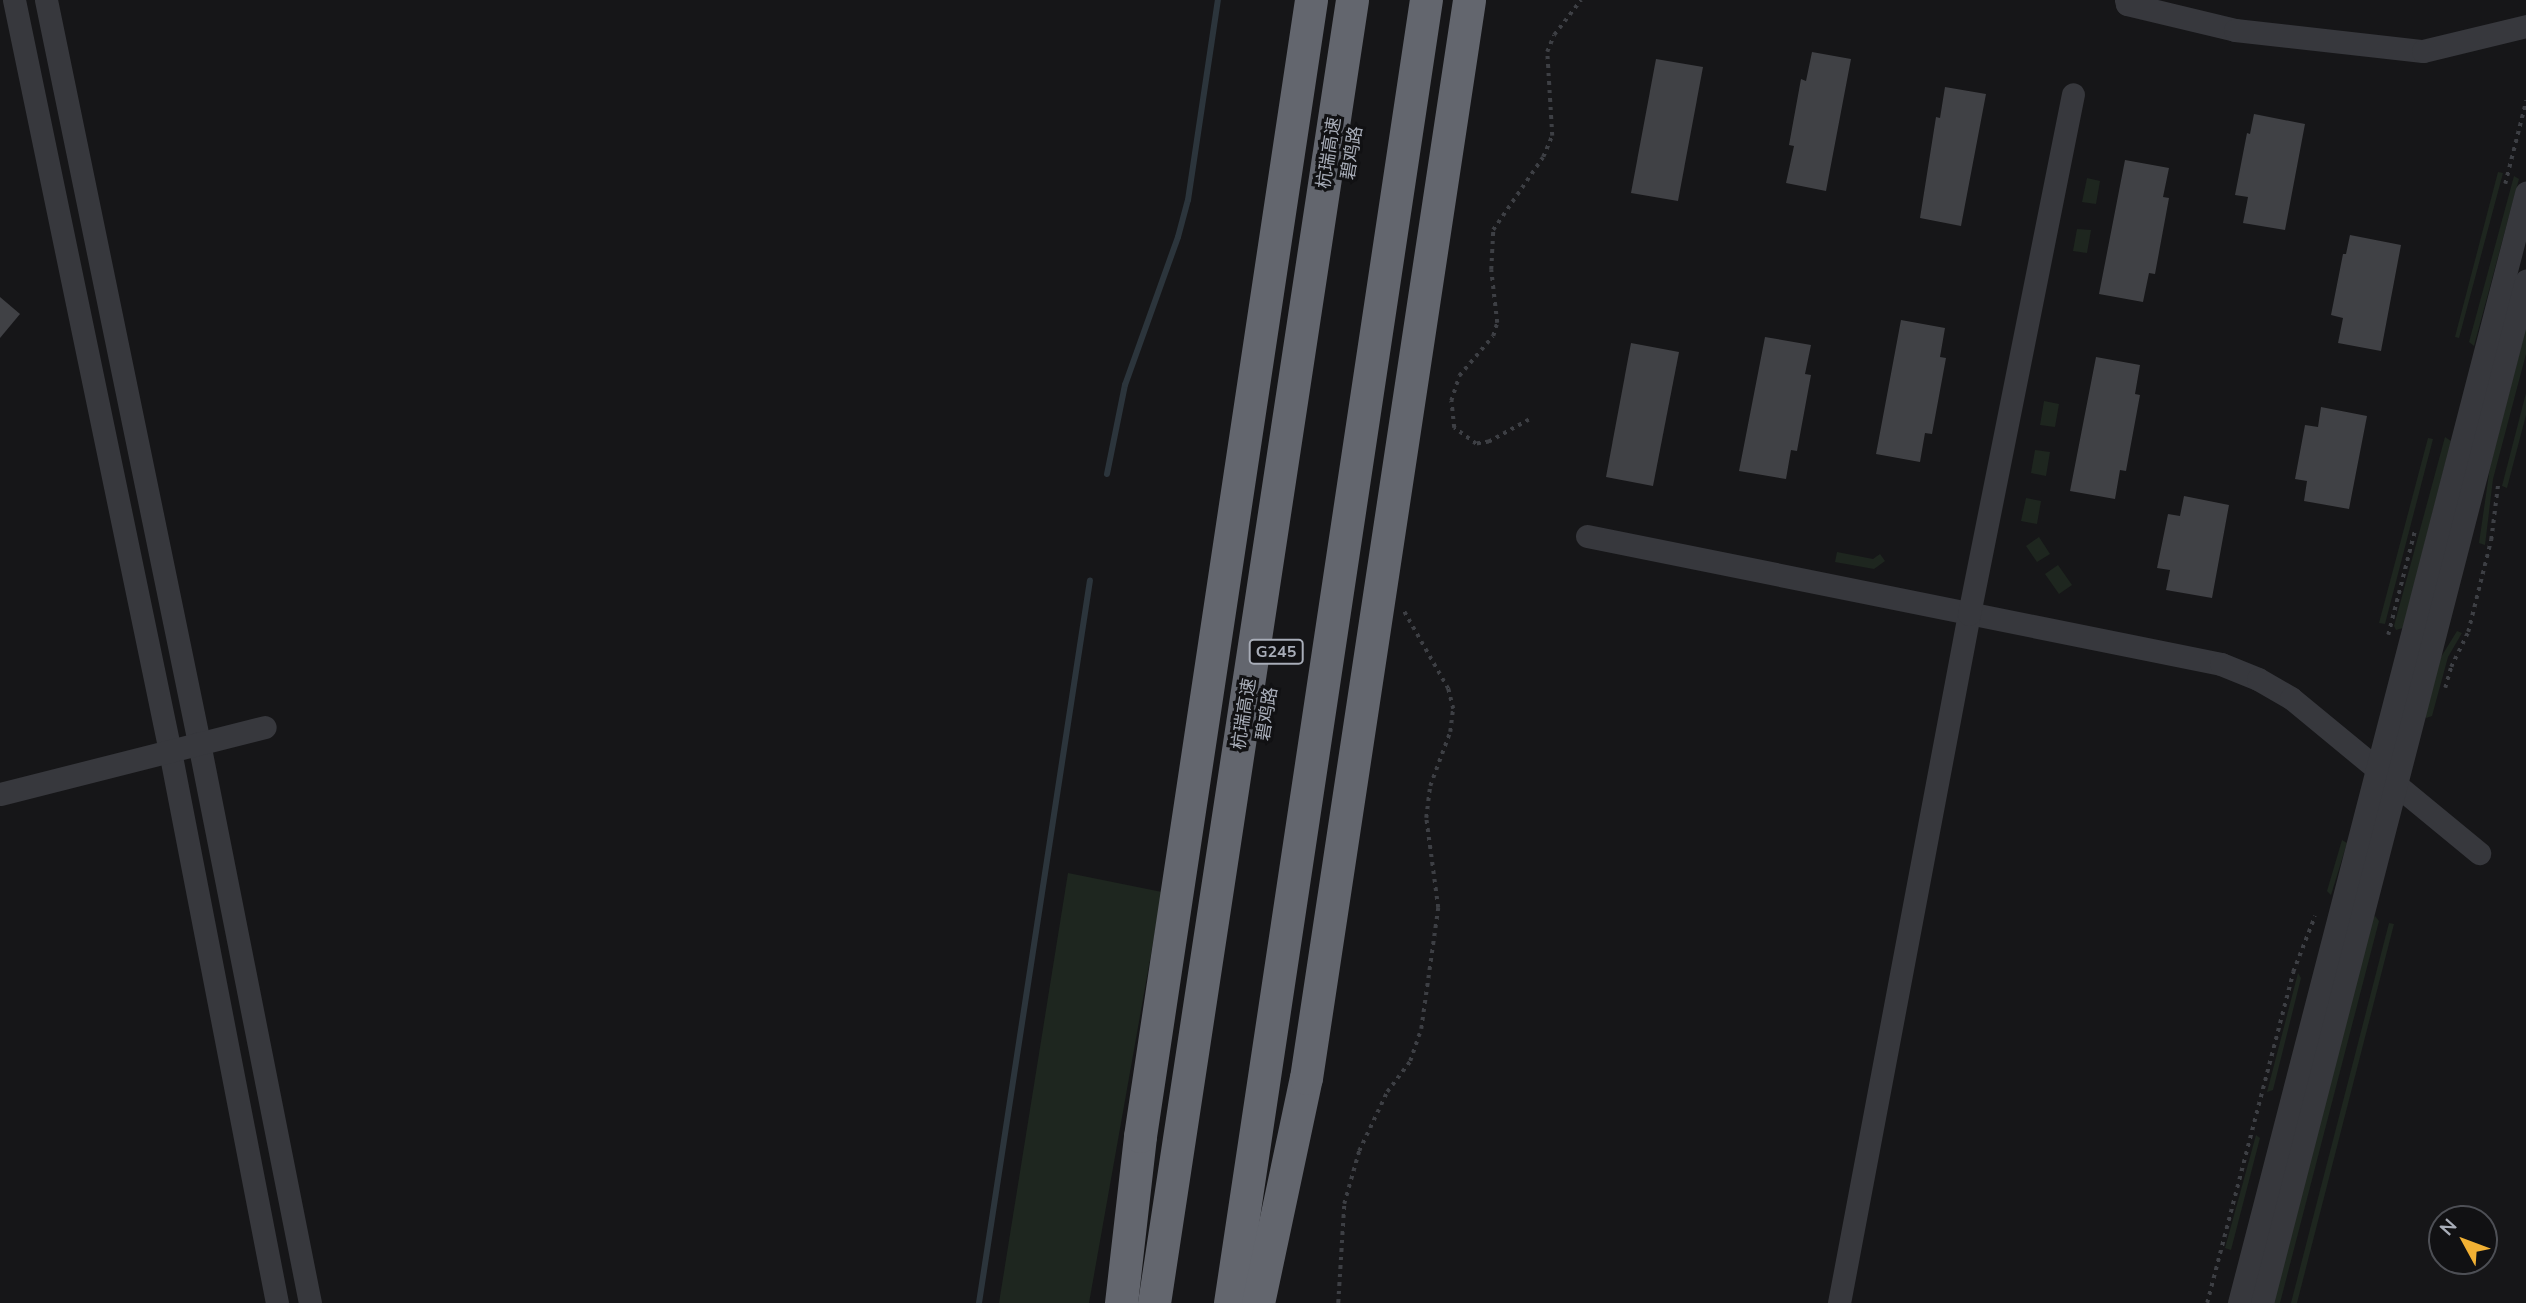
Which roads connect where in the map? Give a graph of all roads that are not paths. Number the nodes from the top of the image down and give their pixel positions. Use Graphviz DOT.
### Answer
graph roads {
  1 [pos="14,0"];
  2 [pos="46,0"];
  3 [pos="1311,0"];
  4 [pos="1352,0"];
  5 [pos="1375,0"];
  6 [pos="1406,0"];
  7 [pos="1426,0"];
  8 [pos="1469,0"];
  9 [pos="2126,0"];
  10 [pos="51,24"];
  11 [pos="2526,26"];
  12 [pos="10,31"];
  13 [pos="2073,94"];
  14 [pos="2515,189"];
  15 [pos="2526,281"];
  16 [pos="1587,537"];
  17 [pos="1969,614"];
  18 [pos="265,727"];
  19 [pos="200,743"];
  20 [pos="170,751"];
  21 [pos="2378,768"];
  22 [pos="2396,783"];
  23 [pos="0,794"];
  24 [pos="2479,853"];
  25 [pos="277,1303"];
  26 [pos="310,1303"];
  27 [pos="1121,1303"];
  28 [pos="1154,1303"];
  29 [pos="1178,1303"];
  30 [pos="1211,1303"];
  31 [pos="1230,1303"];
  32 [pos="1258,1303"];
  33 [pos="1839,1303"];
  34 [pos="2239,1303"];
  35 [pos="2262,1303"];
  1 -- 12 [label="street"];
  2 -- 10 [label="street"];
  3 -- 27 [label="highway"];
  4 -- 28 [label="highway, 杭瑞高速"];
  5 -- 29 [label="highway, 碧鸡路 / G245"];
  6 -- 30 [label="highway, 碧鸡路 / G245"];
  7 -- 31 [label="highway"];
  8 -- 32 [label="highway"];
  9 -- 11 [label="street"];
  10 -- 12 [label="street"];
  10 -- 19 [label="street"];
  12 -- 20 [label="street"];
  13 -- 17 [label="street"];
  14 -- 21 [label="street"];
  15 -- 22 [label="street"];
  16 -- 17 [label="street"];
  17 -- 21 [label="street"];
  17 -- 33 [label="street"];
  18 -- 19 [label="street"];
  19 -- 20 [label="street"];
  19 -- 26 [label="street"];
  20 -- 23 [label="street"];
  20 -- 25 [label="street"];
  21 -- 22 [label="street"];
  21 -- 34 [label="street"];
  22 -- 24 [label="street"];
  22 -- 35 [label="street"];
}
